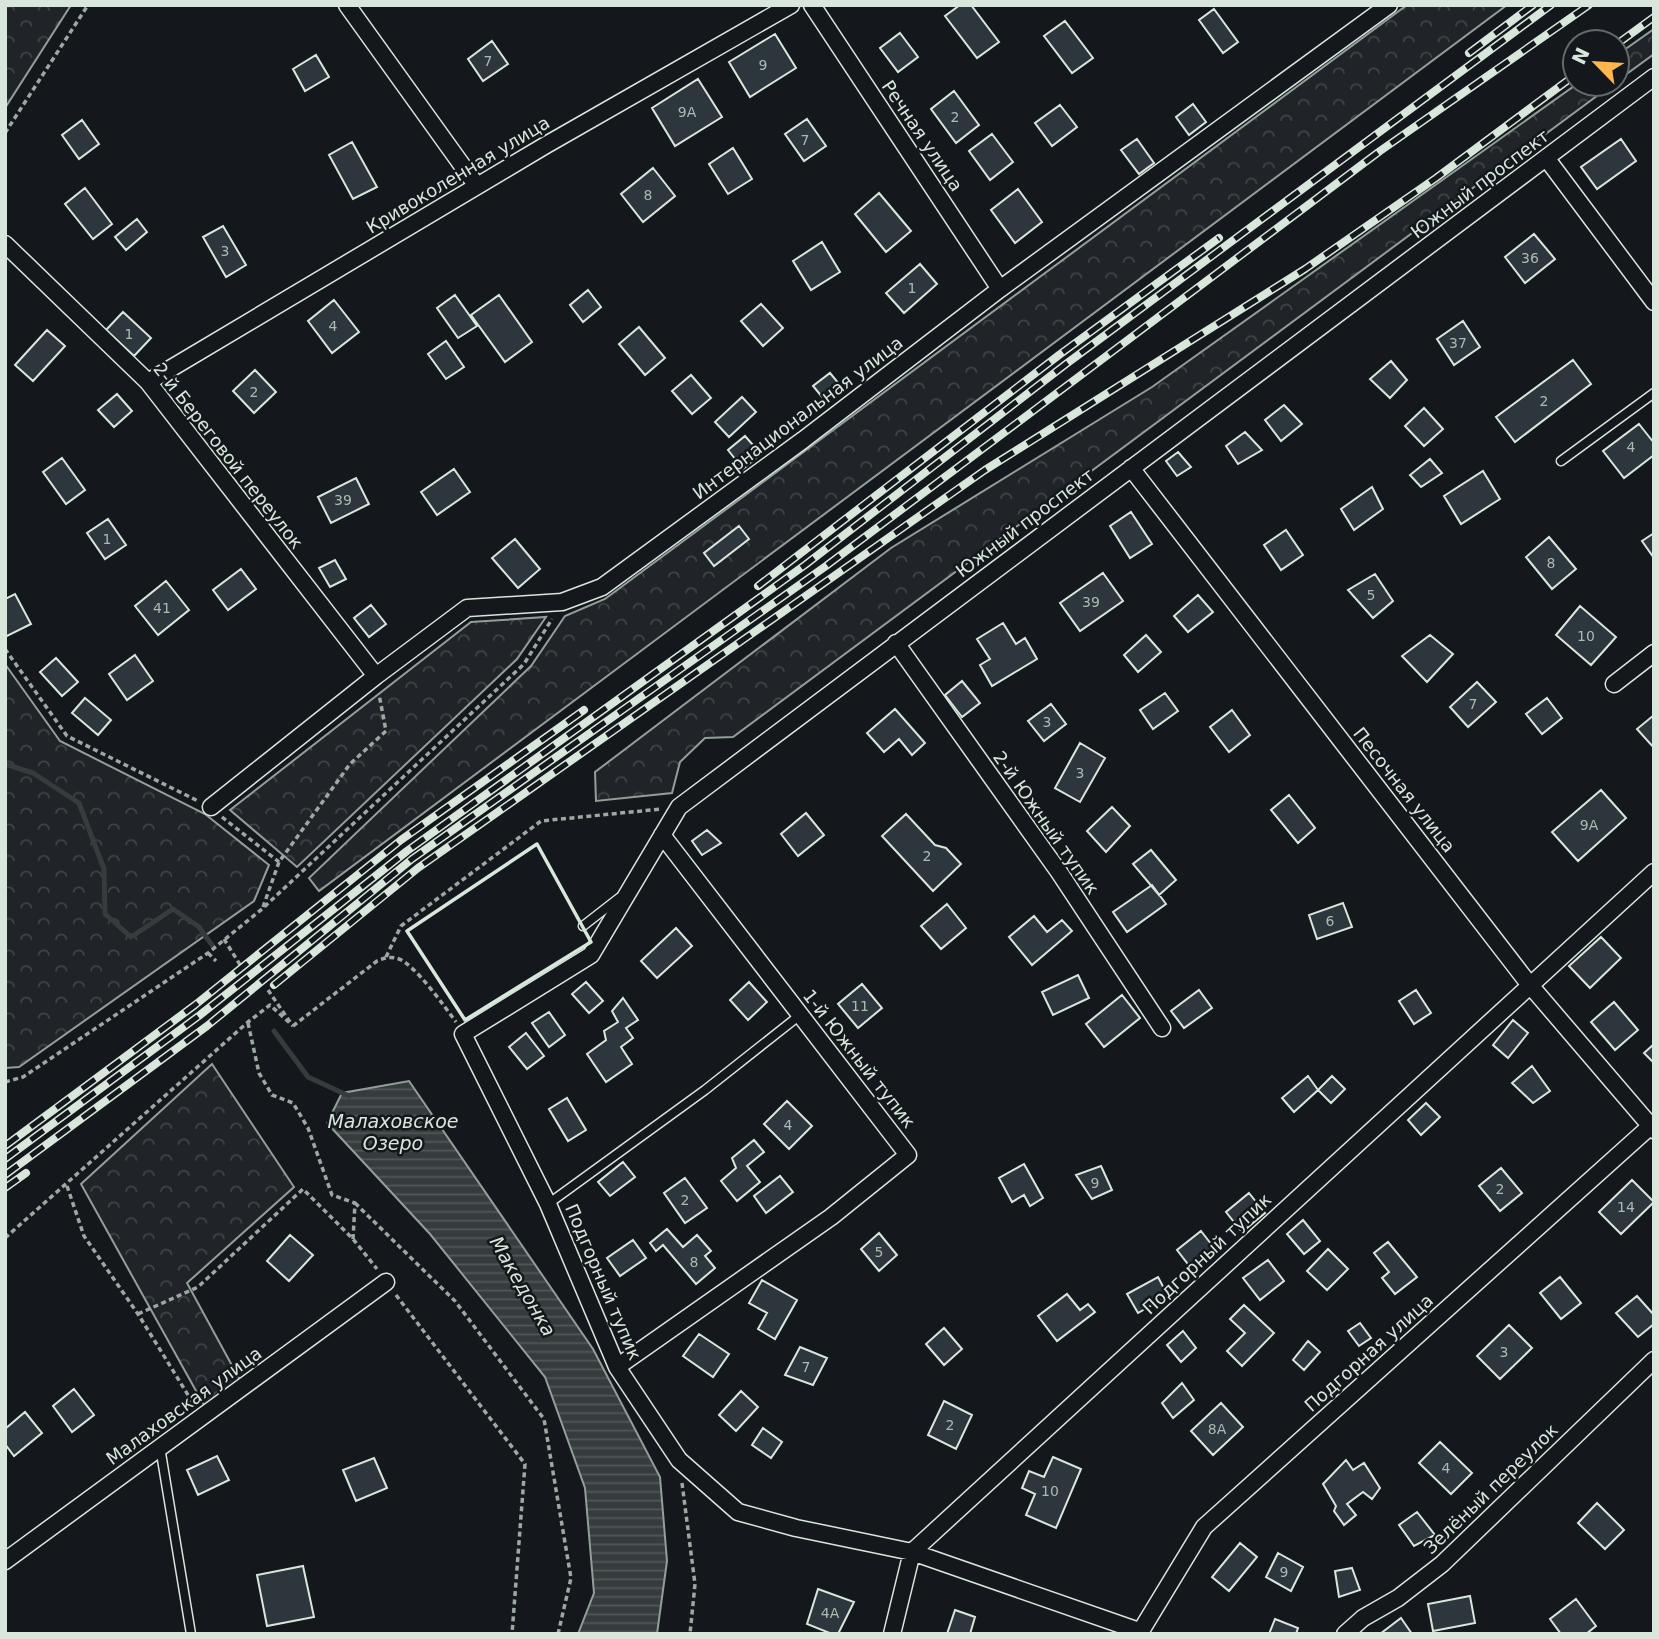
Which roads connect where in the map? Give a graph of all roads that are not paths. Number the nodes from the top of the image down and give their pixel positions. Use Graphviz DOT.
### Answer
graph roads {
  1 [pos="347,5"];
  2 [pos="791,5"];
  3 [pos="812,5"];
  4 [pos="1389,5"];
  5 [pos="1654,77"];
  6 [pos="1547,159"];
  7 [pos="477,186"];
  8 [pos="5,244"];
  9 [pos="1000,289"];
  10 [pos="1654,302"];
  11 [pos="148,382"];
  12 [pos="1654,393"];
  13 [pos="1561,461"];
  14 [pos="1131,468"];
  15 [pos="896,643"];
  16 [pos="1654,653"];
  17 [pos="376,676"];
  18 [pos="1614,684"];
  19 [pos="211,807"];
  20 [pos="662,835"];
  21 [pos="1654,872"];
  22 [pos="630,890"];
  23 [pos="583,926"];
  24 [pos="1529,984"];
  25 [pos="800,1015"];
  26 [pos="1162,1028"];
  27 [pos="463,1034"];
  28 [pos="1653,1127"];
  29 [pos="548,1204"];
  30 [pos="386,1282"];
  31 [pos="1654,1360"];
  32 [pos="617,1367"];
  33 [pos="160,1447"];
  34 [pos="912,1552"];
  35 [pos="5,1561"];
  36 [pos="1139,1632"];
  37 [pos="191,1634"];
  38 [pos="892,1634"];
  39 [pos="1345,1634"];
  1 -- 7 [label="street"];
  2 -- 7 [label="street, Кривоколенная улица"];
  3 -- 9 [label="street, Речная улица"];
  4 -- 9 [label="street, Интернациональная улица"];
  5 -- 6 [label="street, Южный проспект"];
  6 -- 10 [label="street"];
  6 -- 14 [label="street, Южный проспект"];
  7 -- 11 [label="street, Кривоколенная улица"];
  8 -- 11 [label="street, 2-й Береговой переулок"];
  9 -- 17 [label="street, Интернациональная улица"];
  11 -- 17 [label="street, 2-й Береговой переулок"];
  12 -- 13 [label="lane"];
  14 -- 15 [label="street, Южный проспект"];
  14 -- 24 [label="street, Песочная улица"];
  15 -- 20 [label="street, Южный проспект"];
  15 -- 26 [label="street, 2-й Южный тупик"];
  16 -- 18 [label="street"];
  17 -- 19 [label="street, Интернациональная улица"];
  20 -- 22 [label="street, Южный проспект"];
  20 -- 25 [label="street, 1-й Южный тупик"];
  21 -- 24 [label="street, Подгорный тупик"];
  22 -- 23 [label="lane"];
  22 -- 27 [label="street, Южный проспект"];
  24 -- 28 [label="street, Песочная улица"];
  24 -- 34 [label="street, Подгорный тупик"];
  25 -- 29 [label="lane"];
  25 -- 32 [label="street, 1-й Южный тупик"];
  27 -- 29 [label="street, Подгорный тупик"];
  28 -- 36 [label="street, Подгорная улица"];
  29 -- 32 [label="street, Подгорный тупик"];
  30 -- 33 [label="street, Малаховская улица"];
  31 -- 39 [label="street, Зелёный переулок"];
  32 -- 34 [label="street, Подгорный тупик"];
  33 -- 35 [label="street, Малаховская улица"];
  33 -- 37 [label="lane"];
  34 -- 36 [label="street, Подгорный тупик"];
  34 -- 38 [label="street"];
}
